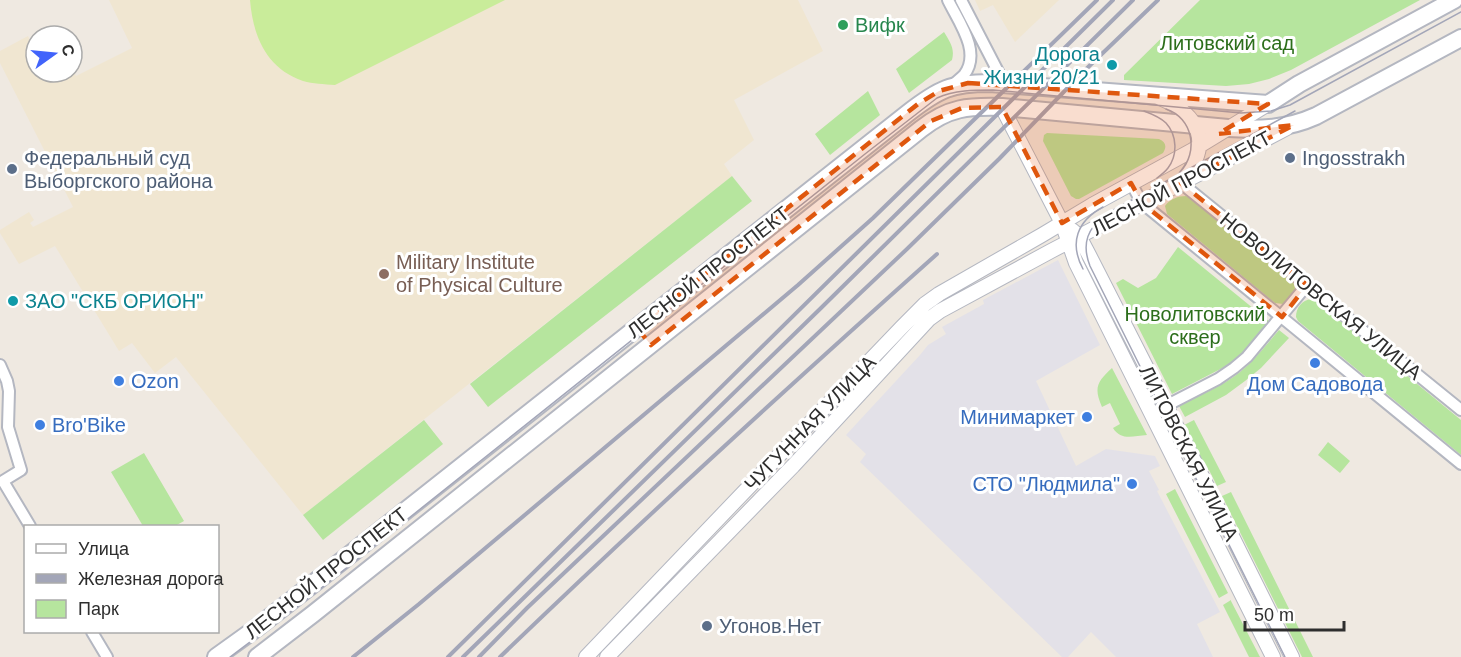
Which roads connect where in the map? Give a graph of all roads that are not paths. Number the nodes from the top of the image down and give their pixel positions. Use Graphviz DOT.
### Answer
graph roads {
  1 [pos="948,0"];
  2 [pos="961,0"];
  3 [pos="1454,0"];
  4 [pos="1461,38"];
  5 [pos="1005,85"];
  6 [pos="952,86"];
  7 [pos="1156,96"];
  8 [pos="1268,104"];
  9 [pos="1002,107"];
  10 [pos="1196,125"];
  11 [pos="1294,125"];
  12 [pos="1228,128"];
  13 [pos="1199,146"];
  14 [pos="1131,183"];
  15 [pos="1181,183"];
  16 [pos="1142,203"];
  17 [pos="1062,223"];
  18 [pos="1074,239"];
  19 [pos="1307,285"];
  20 [pos="1282,317"];
  21 [pos="637,328"];
  22 [pos="651,345"];
  23 [pos="0,365"];
  24 [pos="1166,405"];
  25 [pos="1461,410"];
  26 [pos="1152,413"];
  27 [pos="1461,464"];
  28 [pos="29,525"];
  29 [pos="93,633"];
  30 [pos="107,657"];
  31 [pos="216,657"];
  32 [pos="257,657"];
  33 [pos="586,657"];
  34 [pos="607,657"];
  35 [pos="1273,657"];
  36 [pos="1292,657"];
  1 -- 6 [label="street"];
  2 -- 5 [label="street"];
  3 -- 8 [label="main road, ЛЕСНОЙ ПРОСПЕКТ"];
  4 -- 11 [label="main road, ЛЕСНОЙ ПРОСПЕКТ"];
  5 -- 6 [label="main road, ЛЕСНОЙ ПРОСПЕКТ"];
  5 -- 7 [label="main road, ЛЕСНОЙ ПРОСПЕКТ"];
  6 -- 21 [label="main road, ЛЕСНОЙ ПРОСПЕКТ"];
  7 -- 8 [label="main road, ЛЕСНОЙ ПРОСПЕКТ"];
  7 -- 10 [label="street"];
  8 -- 12 [label="street, ЛЕСНОЙ ПРОСПЕКТ"];
  9 -- 10 [label="main road, ЛЕСНОЙ ПРОСПЕКТ"];
  9 -- 17 [label="street, ЛИТОВСКАЯ УЛИЦА"];
  9 -- 22 [label="main road, ЛЕСНОЙ ПРОСПЕКТ"];
  10 -- 12 [label="main road, ЛЕСНОЙ ПРОСПЕКТ"];
  10 -- 13 [label="street"];
  11 -- 12 [label="main road, ЛЕСНОЙ ПРОСПЕКТ"];
  11 -- 15 [label="street, ЛЕСНОЙ ПРОСПЕКТ"];
  12 -- 13 [label="street, ЛЕСНОЙ ПРОСПЕКТ"];
  13 -- 14 [label="street, ЛЕСНОЙ ПРОСПЕКТ"];
  13 -- 15 [label="street"];
  14 -- 16 [label="street, НОВОЛИТОВСКАЯ УЛИЦА"];
  14 -- 17 [label="street, ЛЕСНОЙ ПРОСПЕКТ"];
  15 -- 16 [label="street, ЛЕСНОЙ ПРОСПЕКТ"];
  15 -- 19 [label="street, НОВОЛИТОВСКАЯ УЛИЦА"];
  16 -- 18 [label="street, ЛЕСНОЙ ПРОСПЕКТ"];
  16 -- 20 [label="street, НОВОЛИТОВСКАЯ УЛИЦА"];
  17 -- 18 [label="street, ЛИТОВСКАЯ УЛИЦА"];
  17 -- 33 [label="street, ЧУГУННАЯ УЛИЦА"];
  18 -- 24 [label="street, ЛИТОВСКАЯ УЛИЦА"];
  18 -- 26 [label="street, ЛИТОВСКАЯ УЛИЦА"];
  18 -- 34 [label="street, ЧУГУННАЯ УЛИЦА"];
  19 -- 20 [label="street"];
  19 -- 25 [label="street, НОВОЛИТОВСКАЯ УЛИЦА"];
  20 -- 24 [label="street"];
  20 -- 27 [label="street, НОВОЛИТОВСКАЯ УЛИЦА"];
  21 -- 22 [label="main road"];
  21 -- 31 [label="main road, ЛЕСНОЙ ПРОСПЕКТ"];
  22 -- 32 [label="main road, ЛЕСНОЙ ПРОСПЕКТ"];
  23 -- 28 [label="street"];
  24 -- 26 [label="street"];
  24 -- 36 [label="street, ЛИТОВСКАЯ УЛИЦА"];
  26 -- 35 [label="street, ЛИТОВСКАЯ УЛИЦА"];
  29 -- 30 [label="street"];
}
